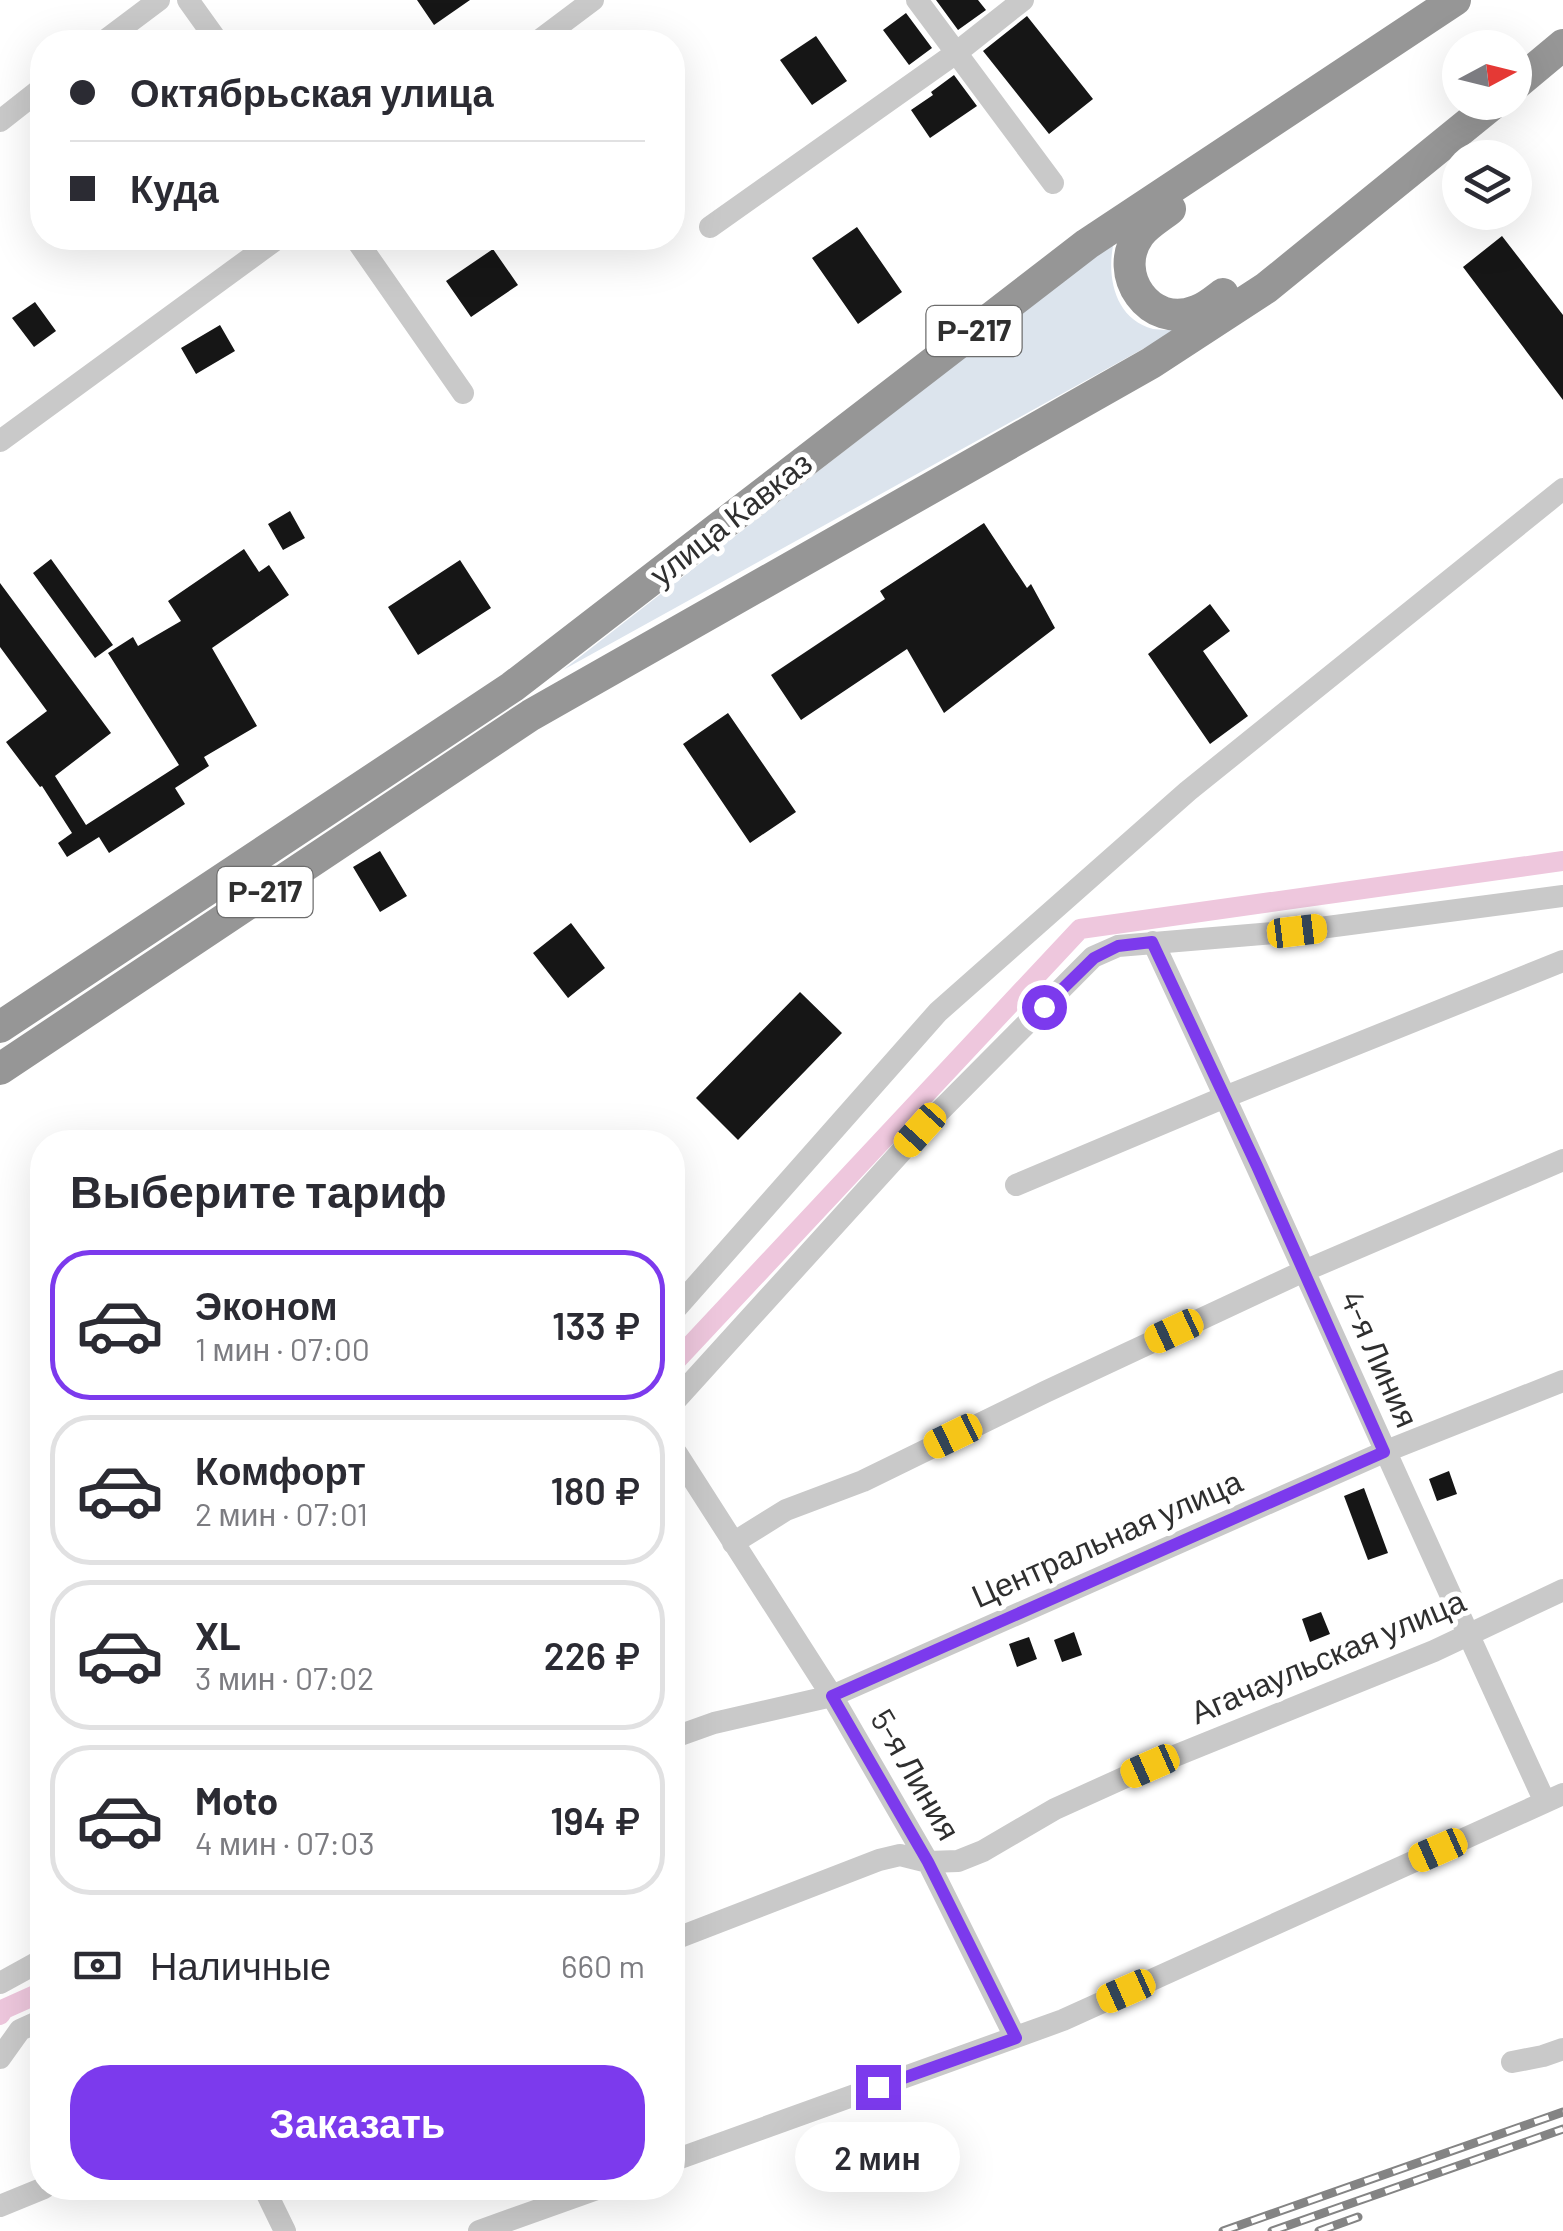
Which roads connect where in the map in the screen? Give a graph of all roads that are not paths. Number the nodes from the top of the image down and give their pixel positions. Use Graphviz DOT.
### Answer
graph roads {
  1 [pos="158,0"];
  2 [pos="188,0"];
  3 [pos="593,0"];
  4 [pos="916,0"];
  5 [pos="1023,0"];
  6 [pos="1454,0"];
  7 [pos="119,30"];
  8 [pos="209,30"];
  9 [pos="553,30"];
  10 [pos="1563,46"];
  11 [pos="956,53"];
  12 [pos="1532,72"];
  13 [pos="1342,73"];
  14 [pos="30,97"];
  15 [pos="0,120"];
  16 [pos="1473,120"];
  17 [pos="1400,182"];
  18 [pos="1053,183"];
  19 [pos="710,227"];
  20 [pos="262,250"];
  21 [pos="363,250"];
  22 [pos="463,393"];
  23 [pos="0,441"];
  24 [pos="1563,488"];
  25 [pos="1563,896"];
  26 [pos="1152,942"];
  27 [pos="1563,961"];
  28 [pos="42,1000"];
  29 [pos="0,1011"];
  30 [pos="0,1028"];
  31 [pos="0,1069"];
  32 [pos="1225,1097"];
  33 [pos="1563,1160"];
  34 [pos="1016,1186"];
  35 [pos="1304,1271"];
  36 [pos="685,1298"];
  37 [pos="1563,1381"];
  38 [pos="685,1390"];
  39 [pos="1384,1452"];
  40 [pos="685,1468"];
  41 [pos="734,1543"];
  42 [pos="1563,1590"];
  43 [pos="1468,1635"];
  44 [pos="832,1696"];
  45 [pos="685,1733"];
  46 [pos="1554,1798"];
  47 [pos="928,1862"];
  48 [pos="685,1935"];
  49 [pos="30,1967"];
  50 [pos="0,1983"];
  51 [pos="30,2025"];
  52 [pos="1016,2038"];
  53 [pos="1563,2050"];
  54 [pos="0,2058"];
  55 [pos="1512,2062"];
  56 [pos="685,2156"];
  57 [pos="30,2194"];
  58 [pos="270,2200"];
  59 [pos="566,2200"];
  60 [pos="0,2206"];
  61 [pos="286,2231"];
  62 [pos="479,2231"];
  1 -- 7 [label="street"];
  2 -- 8 [label="street"];
  3 -- 9 [label="street"];
  4 -- 11 [label="street"];
  5 -- 11 [label="street"];
  6 -- 13 [label="highway, улица Кавказ / Р-217"];
  10 -- 12 [label="highway"];
  11 -- 18 [label="street"];
  11 -- 19 [label="street"];
  13 -- 17 [label="highway"];
  13 -- 28 [label="highway, улица Кавказ / Р-217"];
  14 -- 15 [label="street"];
  16 -- 17 [label="highway"];
  17 -- 31 [label="highway, Р-217"];
  20 -- 23 [label="street"];
  21 -- 22 [label="street"];
  24 -- 36 [label="street"];
  25 -- 26 [label="street"];
  26 -- 32 [label="street, 4-я Линия"];
  26 -- 38 [label="street"];
  27 -- 32 [label="street"];
  28 -- 29 [label="street"];
  28 -- 30 [label="highway, улица Кавказ / Р-217"];
  32 -- 34 [label="street"];
  32 -- 35 [label="street, 4-я Линия"];
  33 -- 35 [label="street"];
  35 -- 39 [label="street, 4-я Линия"];
  35 -- 41 [label="street"];
  37 -- 39 [label="street, Центральная улица"];
  39 -- 43 [label="street, 4-я Линия"];
  39 -- 44 [label="street, Центральная улица"];
  40 -- 41 [label="street, 5-я Линия"];
  41 -- 44 [label="street, 5-я Линия"];
  42 -- 43 [label="street, Агачаульская улица"];
  43 -- 46 [label="street, 4-я Линия"];
  43 -- 47 [label="street, Агачаульская улица"];
  44 -- 45 [label="street, Центральная улица"];
  44 -- 47 [label="street, 5-я Линия"];
  46 -- 52 [label="street"];
  47 -- 48 [label="street, Агачаульская улица"];
  47 -- 52 [label="street, 5-я Линия"];
  49 -- 50 [label="street"];
  51 -- 54 [label="street"];
  52 -- 56 [label="street"];
  53 -- 55 [label="street"];
  57 -- 60 [label="street"];
  58 -- 61 [label="street"];
  59 -- 62 [label="street"];
}
